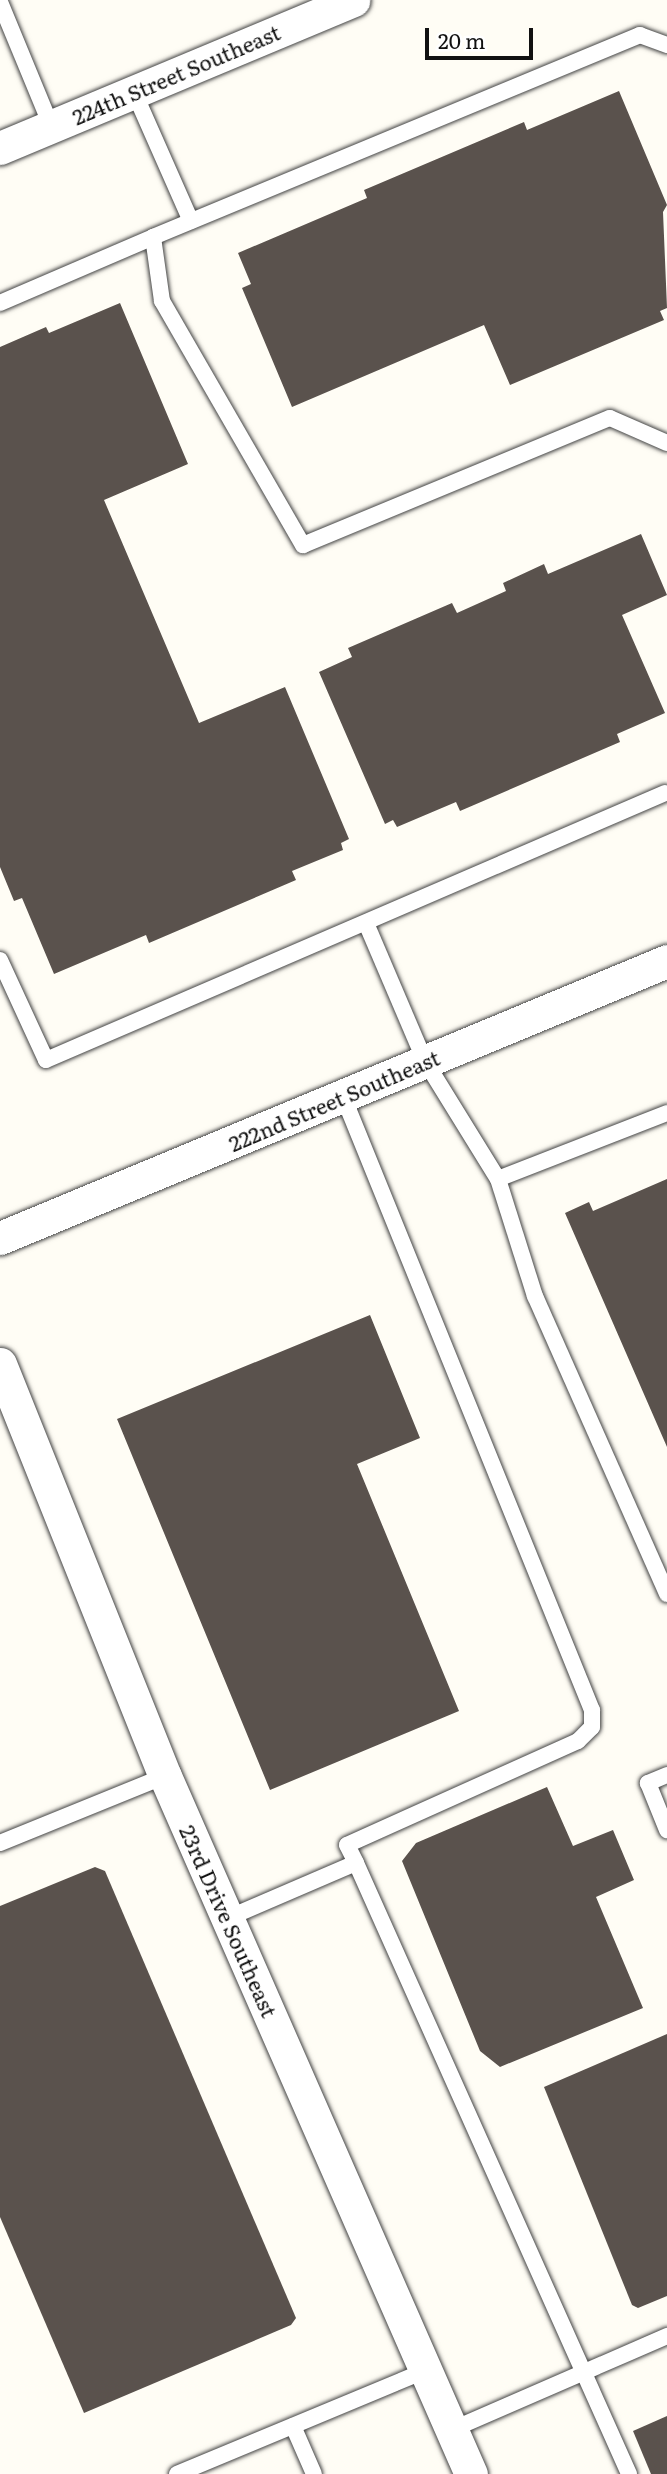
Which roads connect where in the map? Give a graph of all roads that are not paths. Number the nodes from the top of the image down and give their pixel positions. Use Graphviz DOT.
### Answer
graph roads {
  1 [pos="353,0"];
  2 [pos="0,2"];
  3 [pos="667,45"];
  4 [pos="134,92"];
  5 [pos="51,126"];
  6 [pos="0,148"];
  7 [pos="191,221"];
  8 [pos="153,237"];
  9 [pos="0,303"];
  10 [pos="667,443"];
  11 [pos="665,793"];
  12 [pos="366,923"];
  13 [pos="0,960"];
  14 [pos="667,961"];
  15 [pos="425,1061"];
  16 [pos="343,1096"];
  17 [pos="667,1113"];
  18 [pos="498,1179"];
  19 [pos="0,1238"];
  20 [pos="0,1364"];
  21 [pos="667,1594"];
  22 [pos="667,1774"];
  23 [pos="165,1776"];
  24 [pos="667,1830"];
  25 [pos="0,1843"];
  26 [pos="356,1863"];
  27 [pos="228,1918"];
  28 [pos="667,2336"];
  29 [pos="427,2370"];
  30 [pos="580,2374"];
  31 [pos="293,2426"];
  32 [pos="451,2430"];
  33 [pos="181,2473"];
  34 [pos="314,2474"];
  35 [pos="471,2474"];
  36 [pos="629,2474"];
  1 -- 4 [label="street, 224th Street Southeast"];
  2 -- 5 [label="lane"];
  3 -- 7 [label="lane"];
  4 -- 5 [label="street, 224th Street Southeast"];
  4 -- 7 [label="lane"];
  5 -- 6 [label="street, 224th Street Southeast"];
  7 -- 8 [label="lane"];
  8 -- 9 [label="lane"];
  8 -- 10 [label="lane"];
  11 -- 12 [label="lane"];
  12 -- 13 [label="lane"];
  12 -- 15 [label="lane"];
  14 -- 15 [label="street, 222nd Street Southeast"];
  15 -- 16 [label="street, 222nd Street Southeast"];
  15 -- 18 [label="lane"];
  16 -- 19 [label="street, 222nd Street Southeast"];
  16 -- 26 [label="lane"];
  17 -- 18 [label="lane"];
  18 -- 21 [label="lane"];
  20 -- 23 [label="street, 23rd Drive Southeast"];
  22 -- 24 [label="lane"];
  23 -- 25 [label="lane"];
  23 -- 27 [label="street, 23rd Drive Southeast"];
  26 -- 27 [label="lane"];
  26 -- 30 [label="lane"];
  27 -- 29 [label="street, 23rd Drive Southeast"];
  28 -- 30 [label="lane"];
  29 -- 31 [label="lane"];
  29 -- 32 [label="street, 23rd Drive Southeast"];
  30 -- 32 [label="lane"];
  30 -- 36 [label="lane"];
  31 -- 33 [label="lane"];
  31 -- 34 [label="lane"];
  32 -- 35 [label="street, 23rd Drive Southeast"];
}
